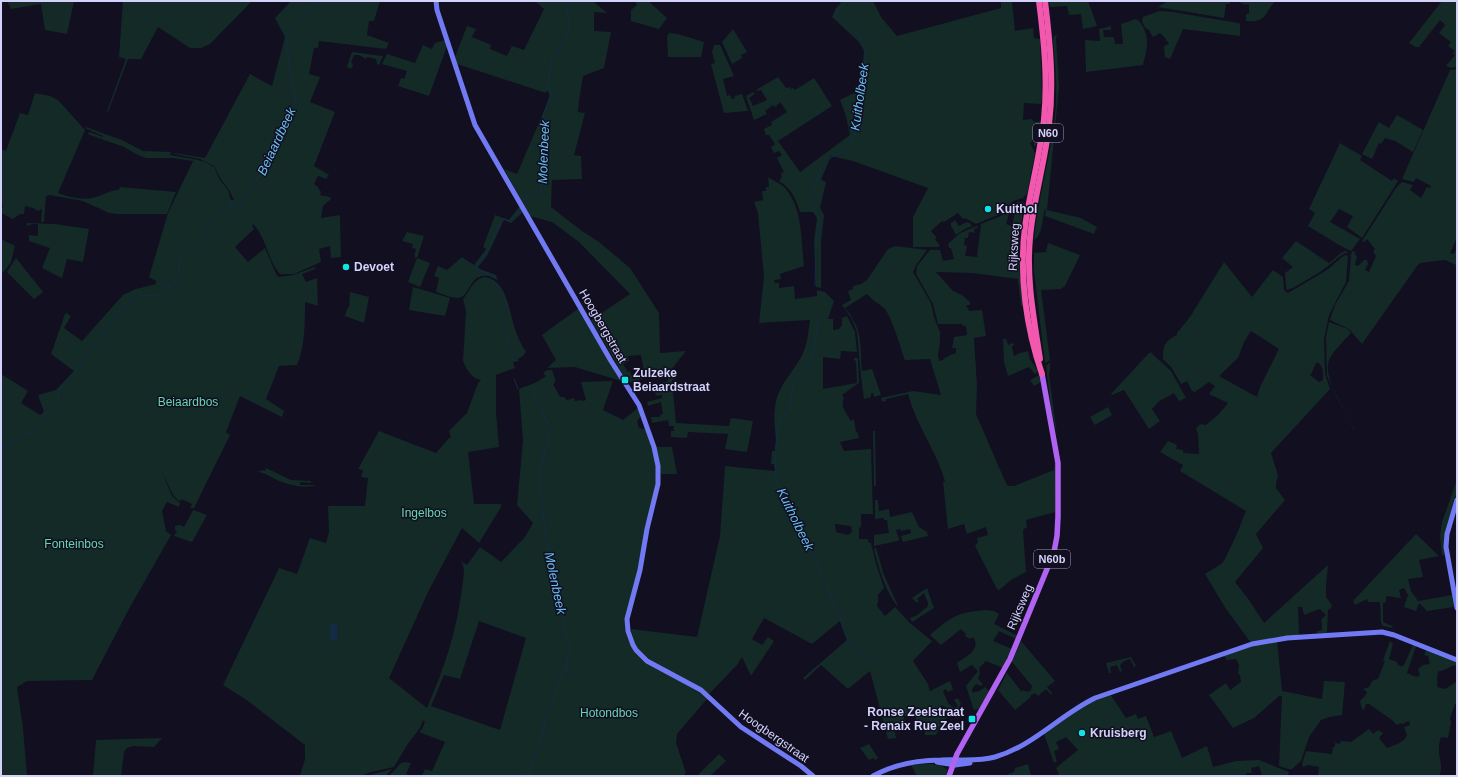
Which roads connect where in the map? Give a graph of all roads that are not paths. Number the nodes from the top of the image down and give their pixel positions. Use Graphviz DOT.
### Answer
graph roads {
  1 [pos="1039,1"];
  2 [pos="1045,1"];
  3 [pos="436,2"];
  4 [pos="1042,374"];
  5 [pos="1457,500"];
  6 [pos="1457,608"];
  7 [pos="1457,660"];
  8 [pos="954,762"];
  9 [pos="813,776"];
  10 [pos="873,776"];
  11 [pos="949,776"];
  1 -- 4 [label="highway, Rijksweg / N60"];
  2 -- 4 [label="highway, Rijksweg / N60"];
  3 -- 9 [label="street, Hoogbergstraat"];
  4 -- 8 [label="main road, Rijksweg / N60b"];
  5 -- 6 [label="street"];
  7 -- 8 [label="street"];
  8 -- 10 [label="street"];
  8 -- 11 [label="main road, N60b"];
}
